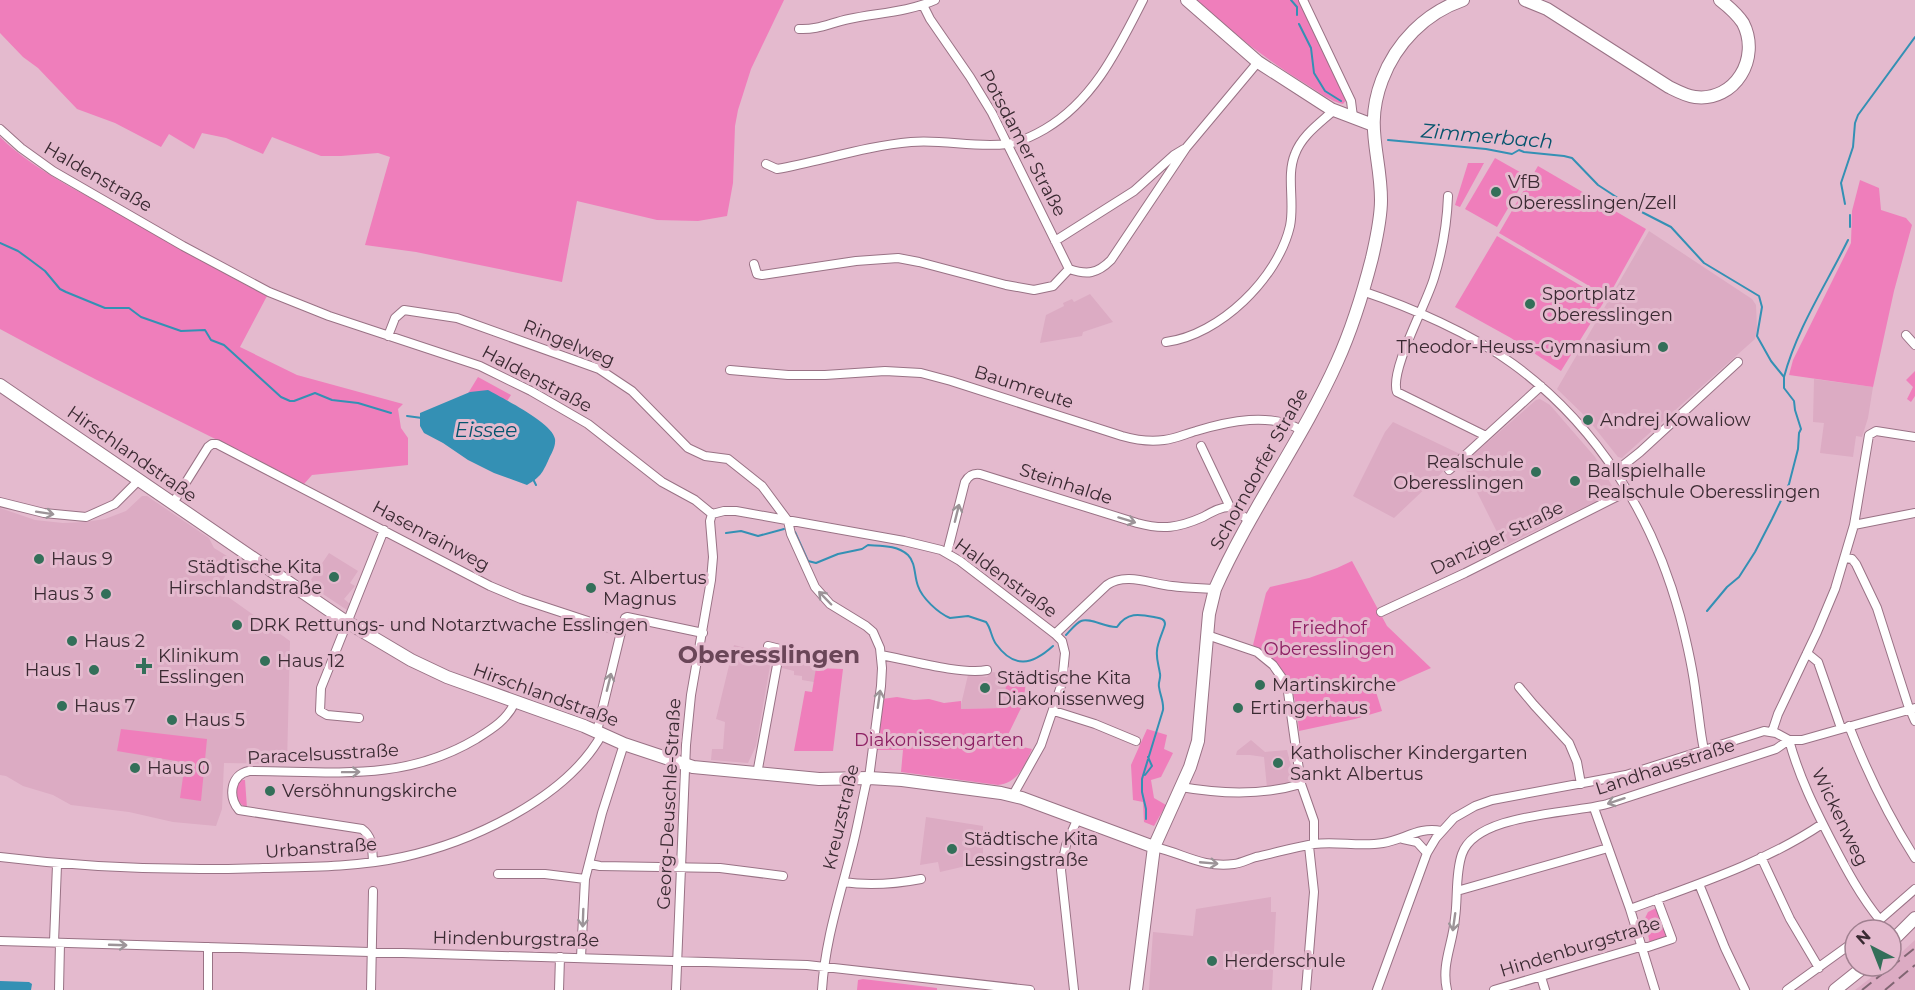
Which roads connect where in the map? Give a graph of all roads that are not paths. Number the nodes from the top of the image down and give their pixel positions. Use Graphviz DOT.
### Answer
graph roads {
  1 [pos="935,0"];
  2 [pos="1143,0"];
  3 [pos="1187,0"];
  4 [pos="1303,0"];
  5 [pos="1463,0"];
  6 [pos="1525,0"];
  7 [pos="1720,0"];
  8 [pos="923,5"];
  9 [pos="799,29"];
  10 [pos="1258,62"];
  11 [pos="1334,110"];
  12 [pos="1353,117"];
  13 [pos="1373,125"];
  14 [pos="0,129"];
  15 [pos="1007,144"];
  16 [pos="1186,148"];
  17 [pos="766,164"];
  18 [pos="1171,173"];
  19 [pos="1134,190"];
  20 [pos="1448,196"];
  21 [pos="1055,241"];
  22 [pos="754,264"];
  23 [pos="1069,269"];
  24 [pos="1362,291"];
  25 [pos="1421,315"];
  26 [pos="1906,335"];
  27 [pos="388,336"];
  28 [pos="1166,342"];
  29 [pos="1915,345"];
  30 [pos="1738,362"];
  31 [pos="730,370"];
  32 [pos="0,385"];
  33 [pos="1541,386"];
  34 [pos="1301,430"];
  35 [pos="1486,436"];
  36 [pos="1915,437"];
  37 [pos="1201,446"];
  38 [pos="728,459"];
  39 [pos="1449,470"];
  40 [pos="1616,471"];
  41 [pos="139,480"];
  42 [pos="1628,491"];
  43 [pos="0,502"];
  44 [pos="173,503"];
  45 [pos="1230,507"];
  46 [pos="1915,513"];
  47 [pos="712,514"];
  48 [pos="788,521"];
  49 [pos="1250,521"];
  50 [pos="1854,525"];
  51 [pos="384,531"];
  52 [pos="947,553"];
  53 [pos="1845,558"];
  54 [pos="1215,589"];
  55 [pos="1380,612"];
  56 [pos="348,622"];
  57 [pos="621,632"];
  58 [pos="703,633"];
  59 [pos="1056,634"];
  60 [pos="1207,635"];
  61 [pos="768,646"];
  62 [pos="1807,653"];
  63 [pos="881,655"];
  64 [pos="987,670"];
  65 [pos="1519,687"];
  66 [pos="516,702"];
  67 [pos="1913,709"];
  68 [pos="1054,711"];
  69 [pos="358,718"];
  70 [pos="1915,721"];
  71 [pos="1845,727"];
  72 [pos="600,732"];
  73 [pos="1772,732"];
  74 [pos="1789,740"];
  75 [pos="1136,741"];
  76 [pos="624,744"];
  77 [pos="1704,750"];
  78 [pos="685,764"];
  79 [pos="757,774"];
  80 [pos="869,778"];
  81 [pos="1301,784"];
  82 [pos="1581,784"];
  83 [pos="1181,787"];
  84 [pos="1013,795"];
  85 [pos="1594,808"];
  86 [pos="1076,823"];
  87 [pos="1822,824"];
  88 [pos="1441,831"];
  89 [pos="1403,839"];
  90 [pos="1311,845"];
  91 [pos="1154,847"];
  92 [pos="1608,849"];
  93 [pos="1427,853"];
  94 [pos="0,857"];
  95 [pos="1761,857"];
  96 [pos="1915,858"];
  97 [pos="373,861"];
  98 [pos="590,864"];
  99 [pos="57,865"];
  100 [pos="681,867"];
  101 [pos="498,874"];
  102 [pos="783,876"];
  103 [pos="585,879"];
  104 [pos="921,879"];
  105 [pos="843,882"];
  106 [pos="1699,884"];
  107 [pos="1915,889"];
  108 [pos="373,891"];
  109 [pos="1458,891"];
  110 [pos="1658,899"];
  111 [pos="1630,909"];
  112 [pos="1879,918"];
  113 [pos="1882,918"];
  114 [pos="1915,918"];
  115 [pos="1903,930"];
  116 [pos="0,941"];
  117 [pos="57,943"];
  118 [pos="208,947"];
  119 [pos="1640,947"];
  120 [pos="1843,950"];
  121 [pos="372,952"];
  122 [pos="560,957"];
  123 [pos="581,957"];
  124 [pos="677,960"];
  125 [pos="824,966"];
  126 [pos="1819,968"];
  127 [pos="1541,976"];
  128 [pos="1850,978"];
  129 [pos="59,990"];
  130 [pos="208,990"];
  131 [pos="371,990"];
  132 [pos="559,990"];
  133 [pos="676,990"];
  134 [pos="822,990"];
  135 [pos="1030,990"];
  136 [pos="1074,990"];
  137 [pos="1136,990"];
  138 [pos="1306,990"];
  139 [pos="1377,990"];
  140 [pos="1447,990"];
  141 [pos="1494,990"];
  142 [pos="1545,990"];
  143 [pos="1655,990"];
  144 [pos="1745,990"];
  145 [pos="1787,990"];
  146 [pos="1835,990"];
  1 -- 8 [label="street"];
  2 -- 15 [label="street"];
  3 -- 10 [label="street"];
  4 -- 12 [label="street"];
  5 -- 13 [label="street, Schorndorfer Straße"];
  6 -- 7 [label="street"];
  8 -- 9 [label="street"];
  8 -- 15 [label="street, Potsdamer Straße"];
  10 -- 11 [label="street"];
  10 -- 16 [label="street"];
  11 -- 12 [label="street"];
  11 -- 28 [label="street"];
  12 -- 13 [label="street"];
  13 -- 24 [label="street, Schorndorfer Straße"];
  14 -- 27 [label="street, Haldenstraße"];
  15 -- 17 [label="street"];
  15 -- 21 [label="street, Potsdamer Straße"];
  16 -- 18 [label="street"];
  16 -- 19 [label="street"];
  18 -- 19 [label="street"];
  18 -- 23 [label="street"];
  19 -- 21 [label="street"];
  20 -- 25 [label="street"];
  21 -- 23 [label="street, Potsdamer Straße"];
  22 -- 23 [label="street"];
  24 -- 25 [label="street"];
  24 -- 34 [label="street, Schorndorfer Straße"];
  25 -- 33 [label="street"];
  25 -- 35 [label="street"];
  26 -- 29 [label="street"];
  27 -- 38 [label="street, Ringelweg"];
  27 -- 47 [label="street, Haldenstraße"];
  30 -- 40 [label="street"];
  31 -- 34 [label="street, Baumreute"];
  32 -- 41 [label="street, Hirschlandstraße"];
  33 -- 35 [label="street"];
  33 -- 40 [label="street"];
  34 -- 49 [label="street, Schorndorfer Straße"];
  35 -- 39 [label="street"];
  36 -- 50 [label="street"];
  37 -- 45 [label="street"];
  38 -- 48 [label="street, Kreuzstraße"];
  40 -- 42 [label="street"];
  43 -- 41 [label="street, one-way"];
  41 -- 44 [label="street, Hirschlandstraße"];
  42 -- 55 [label="street, Danziger Straße"];
  42 -- 77 [label="street"];
  44 -- 51 [label="street, Hasenrainweg"];
  44 -- 56 [label="street, Hirschlandstraße"];
  45 -- 49 [label="street"];
  52 -- 45 [label="street, Steinhalde, one-way"];
  46 -- 50 [label="street"];
  47 -- 48 [label="street, Haldenstraße"];
  47 -- 58 [label="street, Georg-Deuschle-Straße"];
  48 -- 52 [label="street, Haldenstraße"];
  63 -- 48 [label="street, Kreuzstraße, one-way"];
  49 -- 54 [label="street, Schorndorfer Straße"];
  50 -- 53 [label="street"];
  51 -- 56 [label="street"];
  51 -- 57 [label="street, Hasenrainweg"];
  52 -- 59 [label="street, Haldenstraße"];
  53 -- 62 [label="street"];
  53 -- 67 [label="street"];
  54 -- 59 [label="street"];
  54 -- 60 [label="street, Schorndorfer Straße"];
  56 -- 66 [label="street, Hirschlandstraße"];
  56 -- 69 [label="street"];
  57 -- 58 [label="street"];
  72 -- 57 [label="street, one-way"];
  58 -- 78 [label="street, Georg-Deuschle-Straße"];
  59 -- 68 [label="street"];
  60 -- 81 [label="street"];
  60 -- 83 [label="street, Schorndorfer Straße"];
  61 -- 79 [label="street"];
  62 -- 71 [label="street"];
  62 -- 73 [label="street"];
  63 -- 64 [label="street"];
  80 -- 63 [label="street, Kreuzstraße, one-way"];
  65 -- 82 [label="street"];
  66 -- 72 [label="street, Hirschlandstraße"];
  97 -- 66 [label="street, Paracelsusstraße, one-way"];
  67 -- 70 [label="street"];
  67 -- 71 [label="street, Landhausstraße"];
  68 -- 75 [label="street"];
  68 -- 84 [label="street"];
  71 -- 74 [label="street, Landhausstraße"];
  71 -- 96 [label="street"];
  72 -- 76 [label="street, Hirschlandstraße"];
  72 -- 97 [label="street, Urbanstraße"];
  73 -- 74 [label="street"];
  73 -- 77 [label="street"];
  74 -- 85 [label="street, Landhausstraße, one-way"];
  74 -- 87 [label="street, Wickenweg"];
  76 -- 78 [label="street, Hirschlandstraße"];
  76 -- 98 [label="street"];
  77 -- 82 [label="street"];
  78 -- 79 [label="street, Hirschlandstraße"];
  78 -- 100 [label="street, Georg-Deuschle-Straße"];
  79 -- 80 [label="street, Hirschlandstraße"];
  80 -- 84 [label="street, Hirschlandstraße"];
  80 -- 105 [label="street, Kreuzstraße"];
  81 -- 83 [label="street"];
  81 -- 90 [label="street"];
  82 -- 88 [label="street"];
  83 -- 91 [label="street, Schorndorfer Straße"];
  84 -- 86 [label="street, Hirschlandstraße"];
  85 -- 92 [label="street"];
  85 -- 109 [label="street, Landhausstraße"];
  86 -- 91 [label="street, Hirschlandstraße"];
  86 -- 136 [label="street"];
  87 -- 95 [label="street"];
  87 -- 112 [label="street, Wickenweg"];
  88 -- 89 [label="street"];
  88 -- 93 [label="street"];
  89 -- 90 [label="street"];
  89 -- 93 [label="street"];
  91 -- 90 [label="street, one-way"];
  90 -- 138 [label="street"];
  91 -- 137 [label="street, Schorndorfer Straße"];
  92 -- 109 [label="street"];
  92 -- 111 [label="street"];
  93 -- 139 [label="street"];
  94 -- 99 [label="street, Urbanstraße"];
  95 -- 106 [label="street"];
  95 -- 126 [label="street"];
  97 -- 99 [label="street, Urbanstraße"];
  98 -- 100 [label="street"];
  98 -- 103 [label="street"];
  99 -- 117 [label="street"];
  100 -- 102 [label="street"];
  100 -- 124 [label="street, Georg-Deuschle-Straße"];
  101 -- 103 [label="street"];
  103 -- 123 [label="street, one-way"];
  104 -- 105 [label="street"];
  105 -- 125 [label="street, Kreuzstraße"];
  106 -- 110 [label="street"];
  106 -- 144 [label="street"];
  107 -- 113 [label="street"];
  108 -- 121 [label="street"];
  109 -- 140 [label="street, Landhausstraße, one-way"];
  110 -- 111 [label="street"];
  110 -- 119 [label="street, Hindenburgstraße"];
  111 -- 119 [label="street"];
  114 -- 115 [label="street"];
  116 -- 117 [label="street, Hindenburgstraße"];
  117 -- 118 [label="street, Hindenburgstraße, one-way"];
  117 -- 129 [label="street"];
  118 -- 121 [label="street, Hindenburgstraße"];
  118 -- 130 [label="street"];
  119 -- 127 [label="street, Hindenburgstraße"];
  119 -- 143 [label="street"];
  120 -- 126 [label="street"];
  121 -- 122 [label="street, Hindenburgstraße"];
  121 -- 131 [label="street"];
  122 -- 123 [label="street, Hindenburgstraße"];
  122 -- 132 [label="street"];
  123 -- 124 [label="street, Hindenburgstraße"];
  124 -- 125 [label="street, Hindenburgstraße"];
  124 -- 133 [label="street, Georg-Deuschle-Straße"];
  125 -- 134 [label="street, Kreuzstraße"];
  125 -- 135 [label="street, Hindenburgstraße"];
  126 -- 145 [label="street"];
  127 -- 141 [label="street, Hindenburgstraße"];
  127 -- 142 [label="street"];
  128 -- 146 [label="street"];
}
